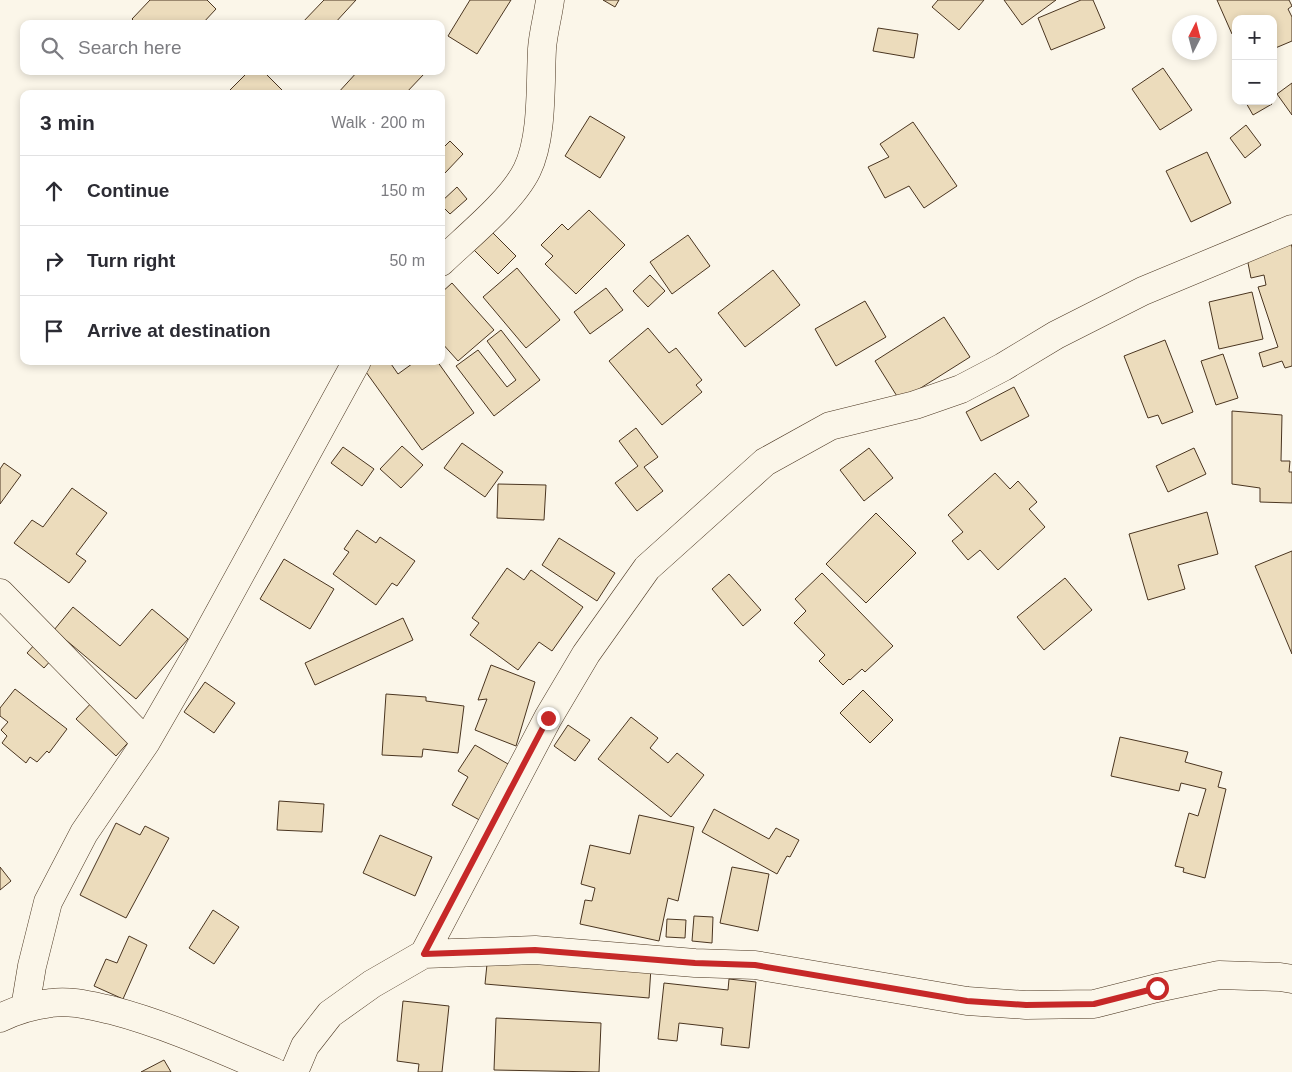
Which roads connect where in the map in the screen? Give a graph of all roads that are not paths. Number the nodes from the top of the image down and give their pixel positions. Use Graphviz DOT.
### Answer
graph roads {
  1 [pos="550,0"];
  2 [pos="1292,230"];
  3 [pos="445,258"];
  4 [pos="354,365"];
  5 [pos="0,593"];
  6 [pos="146,742"];
  7 [pos="424,954"];
  8 [pos="1292,979"];
  9 [pos="25,1008"];
  10 [pos="0,1018"];
  11 [pos="274,1072"];
  12 [pos="294,1072"];
  1 -- 3 [label="street"];
  2 -- 7 [label="street"];
  4 -- 6 [label="street"];
  5 -- 6 [label="street"];
  6 -- 9 [label="street"];
  7 -- 8 [label="street"];
  7 -- 12 [label="street"];
  9 -- 10 [label="street"];
  9 -- 11 [label="street"];
}
